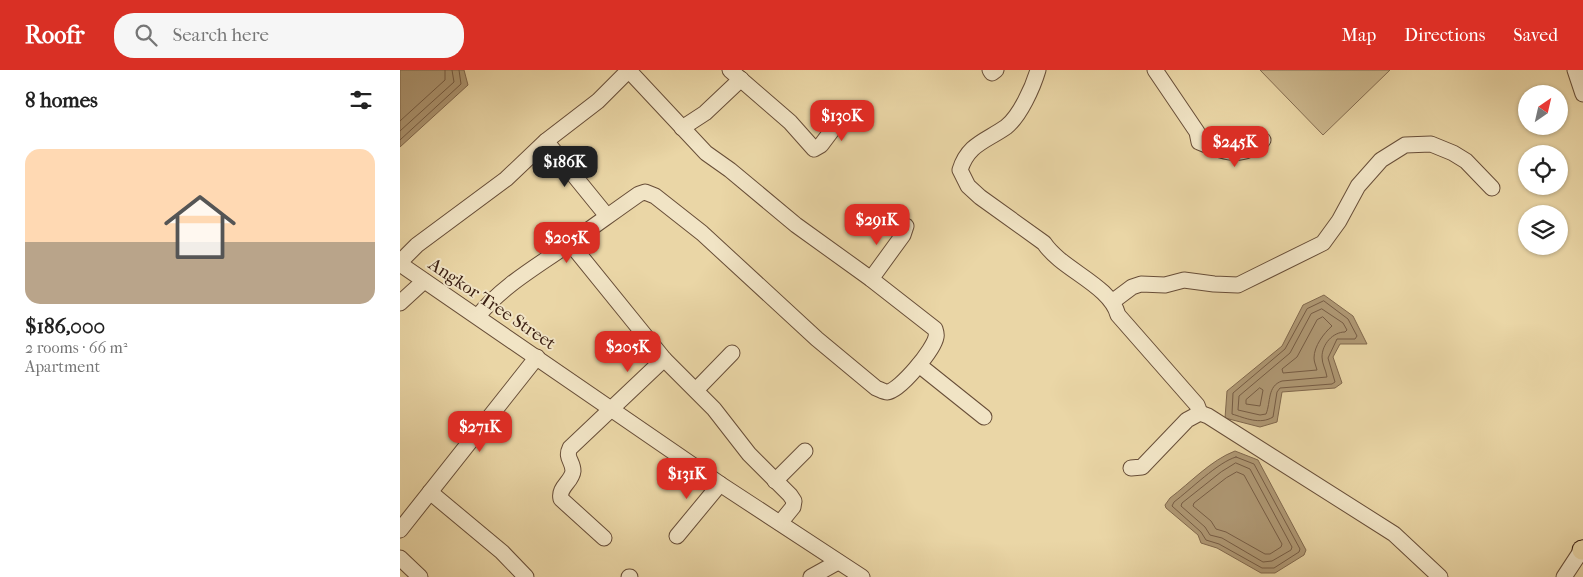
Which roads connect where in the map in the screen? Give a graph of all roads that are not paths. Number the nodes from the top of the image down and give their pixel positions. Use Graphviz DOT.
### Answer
graph roads {
  1 [pos="990,70"];
  2 [pos="996,70"];
  3 [pos="1038,70"];
  4 [pos="1155,70"];
  5 [pos="1575,70"];
  6 [pos="628,71"];
  7 [pos="735,74"];
  8 [pos="1583,94"];
  9 [pos="857,109"];
  10 [pos="682,128"];
  11 [pos="1263,140"];
  12 [pos="546,141"];
  13 [pos="1492,188"];
  14 [pos="607,216"];
  15 [pos="906,226"];
  16 [pos="570,243"];
  17 [pos="400,263"];
  18 [pos="871,279"];
  19 [pos="424,281"];
  20 [pos="1112,302"];
  21 [pos="400,304"];
  22 [pos="478,316"];
  23 [pos="732,353"];
  24 [pos="538,357"];
  25 [pos="664,359"];
  26 [pos="919,365"];
  27 [pos="696,390"];
  28 [pos="612,408"];
  29 [pos="1200,413"];
  30 [pos="984,418"];
  31 [pos="805,451"];
  32 [pos="1131,468"];
  33 [pos="775,481"];
  34 [pos="720,484"];
  35 [pos="430,492"];
  36 [pos="780,523"];
  37 [pos="400,530"];
  38 [pos="677,536"];
  39 [pos="604,538"];
  40 [pos="1583,549"];
  41 [pos="400,558"];
  42 [pos="838,562"];
  43 [pos="420,577"];
  44 [pos="526,577"];
  45 [pos="811,577"];
  46 [pos="862,577"];
  47 [pos="1440,577"];
  48 [pos="1564,577"];
  1 -- 2 [label="street"];
  3 -- 20 [label="street"];
  4 -- 11 [label="street"];
  5 -- 8 [label="street"];
  6 -- 10 [label="street"];
  6 -- 12 [label="street"];
  7 -- 9 [label="street"];
  7 -- 10 [label="street"];
  10 -- 18 [label="street"];
  12 -- 14 [label="street"];
  12 -- 17 [label="street"];
  13 -- 20 [label="street"];
  14 -- 16 [label="street"];
  14 -- 26 [label="street"];
  15 -- 18 [label="street"];
  16 -- 22 [label="street"];
  16 -- 25 [label="street"];
  17 -- 19 [label="street, Angkor Tree Street"];
  18 -- 26 [label="street"];
  19 -- 21 [label="street"];
  19 -- 22 [label="street, Angkor Tree Street"];
  20 -- 29 [label="street"];
  22 -- 24 [label="street, Angkor Tree Street"];
  23 -- 27 [label="street"];
  24 -- 28 [label="street, Angkor Tree Street"];
  24 -- 35 [label="street"];
  25 -- 27 [label="street"];
  25 -- 28 [label="street"];
  26 -- 30 [label="street"];
  27 -- 33 [label="street"];
  28 -- 34 [label="street, Angkor Tree Street"];
  28 -- 39 [label="street"];
  29 -- 32 [label="street"];
  29 -- 47 [label="street"];
  31 -- 33 [label="street"];
  33 -- 36 [label="street"];
  34 -- 36 [label="street, Angkor Tree Street"];
  34 -- 38 [label="street"];
  35 -- 37 [label="street"];
  35 -- 44 [label="street"];
  36 -- 42 [label="street, Angkor Tree Street"];
  40 -- 48 [label="street"];
  41 -- 43 [label="street"];
  42 -- 45 [label="street"];
  42 -- 46 [label="street, Angkor Tree Street"];
}
